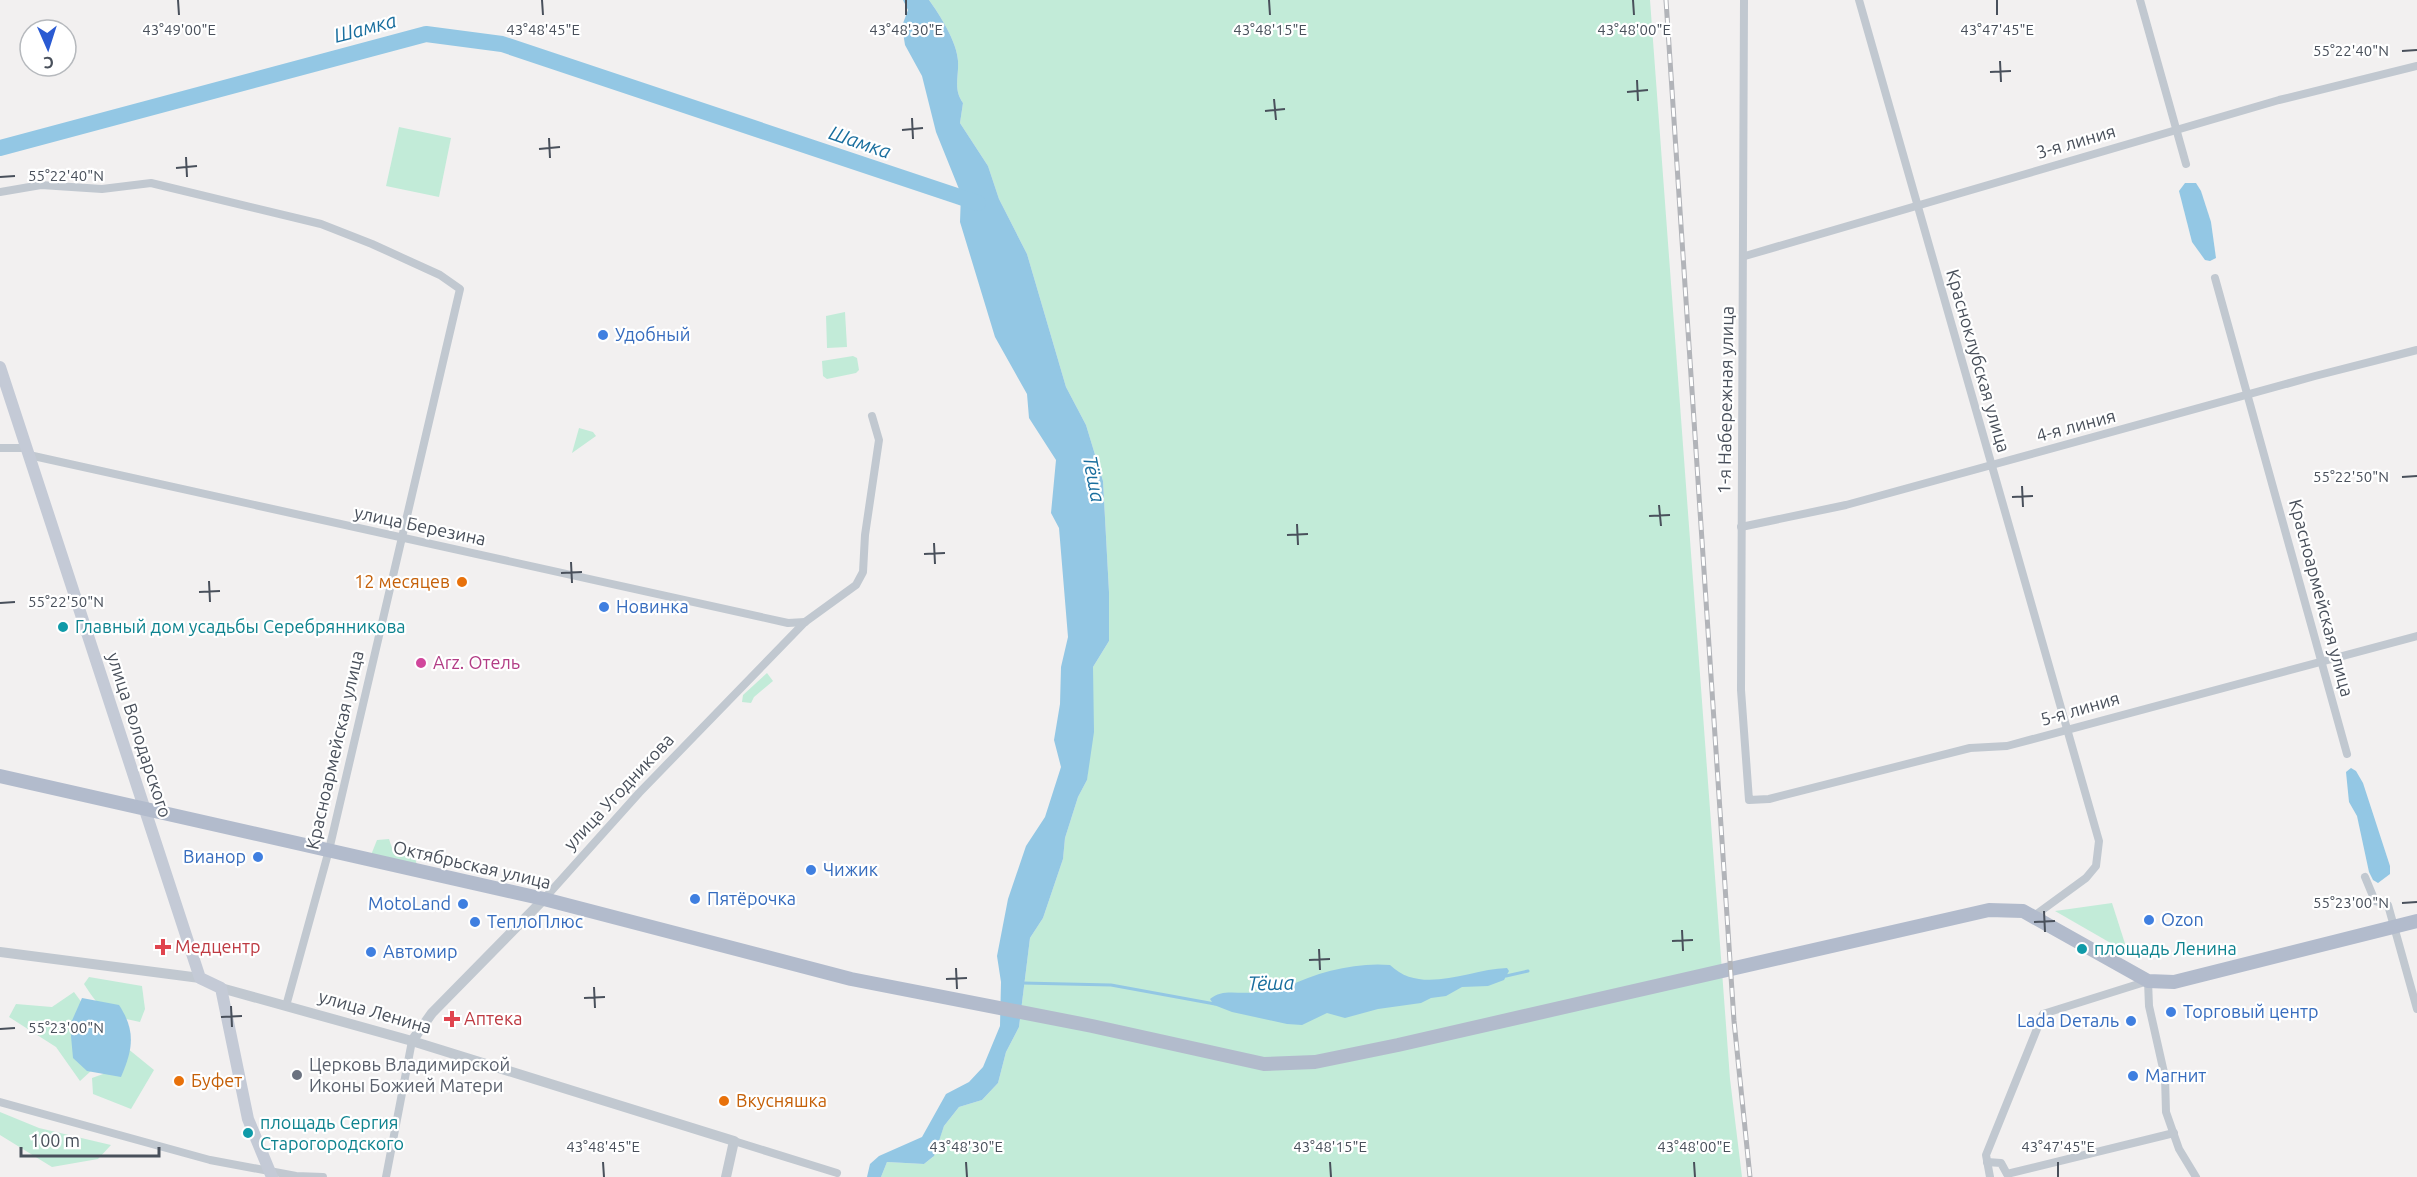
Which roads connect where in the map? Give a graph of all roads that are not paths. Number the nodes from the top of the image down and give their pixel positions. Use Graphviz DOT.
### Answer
graph roads {
  1 [pos="1744,0"];
  2 [pos="1859,0"];
  3 [pos="2140,0"];
  4 [pos="2417,66"];
  5 [pos="2176,131"];
  6 [pos="2186,164"];
  7 [pos="0,192"];
  8 [pos="1916,205"];
  9 [pos="1745,256"];
  10 [pos="2215,278"];
  11 [pos="2417,350"];
  12 [pos="0,367"];
  13 [pos="2250,396"];
  14 [pos="872,416"];
  15 [pos="0,448"];
  16 [pos="28,452"];
  17 [pos="1991,466"];
  18 [pos="1741,527"];
  19 [pos="400,538"];
  20 [pos="805,622"];
  21 [pos="2417,636"];
  22 [pos="2320,660"];
  23 [pos="2068,731"];
  24 [pos="2347,754"];
  25 [pos="0,776"];
  26 [pos="1749,800"];
  27 [pos="144,809"];
  28 [pos="328,850"];
  29 [pos="2365,877"];
  30 [pos="544,899"];
  31 [pos="2034,916"];
  32 [pos="2417,921"];
  33 [pos="2395,926"];
  34 [pos="0,952"];
  35 [pos="200,978"];
  36 [pos="2148,981"];
  37 [pos="220,988"];
  38 [pos="286,1006"];
  39 [pos="2417,1009"];
  40 [pos="412,1041"];
  41 [pos="0,1102"];
  42 [pos="2174,1132"];
  43 [pos="734,1141"];
  44 [pos="1987,1162"];
  45 [pos="837,1173"];
  46 [pos="272,1174"];
  47 [pos="296,1177"];
  48 [pos="323,1177"];
  49 [pos="386,1177"];
  50 [pos="726,1177"];
  51 [pos="1990,1177"];
  52 [pos="2196,1177"];
  1 -- 9 [label="street, 1-я Набережная улица"];
  2 -- 8 [label="street, Красноклубская улица"];
  3 -- 5 [label="street"];
  4 -- 5 [label="street, 3-я линия"];
  5 -- 6 [label="street"];
  5 -- 8 [label="street, 3-я линия"];
  7 -- 19 [label="street, Красноармейская улица"];
  8 -- 9 [label="street, 3-я линия"];
  8 -- 17 [label="street, Красноклубская улица"];
  9 -- 18 [label="street, 1-я Набережная улица"];
  10 -- 13 [label="street, Красноармейская улица"];
  11 -- 13 [label="street, 4-я линия"];
  12 -- 16 [label="main road, улица Володарского"];
  13 -- 17 [label="street, 4-я линия"];
  13 -- 22 [label="street, Красноармейская улица"];
  14 -- 20 [label="street, улица Угодникова"];
  15 -- 16 [label="street, улица Березина"];
  16 -- 19 [label="street, улица Березина"];
  16 -- 27 [label="main road, улица Володарского"];
  17 -- 18 [label="street, 4-я линия"];
  17 -- 23 [label="street, Красноклубская улица"];
  18 -- 26 [label="street, 1-я Набережная улица"];
  19 -- 20 [label="street, улица Березина"];
  19 -- 28 [label="street, Красноармейская улица"];
  20 -- 30 [label="street, улица Угодникова"];
  21 -- 22 [label="street, 5-я линия"];
  22 -- 23 [label="street, 5-я линия"];
  22 -- 24 [label="street, Красноармейская улица"];
  23 -- 26 [label="street, 5-я линия"];
  23 -- 31 [label="street, Красноклубская улица"];
  25 -- 27 [label="main road, Октябрьская улица"];
  27 -- 28 [label="main road, Октябрьская улица"];
  27 -- 35 [label="main road, улица Володарского"];
  28 -- 30 [label="main road, Октябрьская улица"];
  28 -- 38 [label="street, Красноармейская улица"];
  29 -- 33 [label="street"];
  30 -- 31 [label="main road, Октябрьская улица"];
  30 -- 40 [label="street, улица Угодникова"];
  31 -- 36 [label="main road, Октябрьская улица"];
  32 -- 33 [label="main road"];
  33 -- 36 [label="main road"];
  33 -- 39 [label="street"];
  34 -- 35 [label="street, улица Ленина"];
  35 -- 37 [label="main road, улица Ленина"];
  36 -- 42 [label="street"];
  36 -- 44 [label="street"];
  37 -- 38 [label="street, улица Ленина"];
  37 -- 46 [label="main road"];
  38 -- 40 [label="street, улица Ленина"];
  40 -- 43 [label="street, улица Ленина"];
  40 -- 49 [label="street"];
  41 -- 46 [label="street"];
  42 -- 44 [label="street"];
  42 -- 52 [label="street"];
  43 -- 45 [label="street, улица Ленина"];
  43 -- 50 [label="street"];
  44 -- 51 [label="street"];
  46 -- 47 [label="street"];
  47 -- 48 [label="street"];
}
